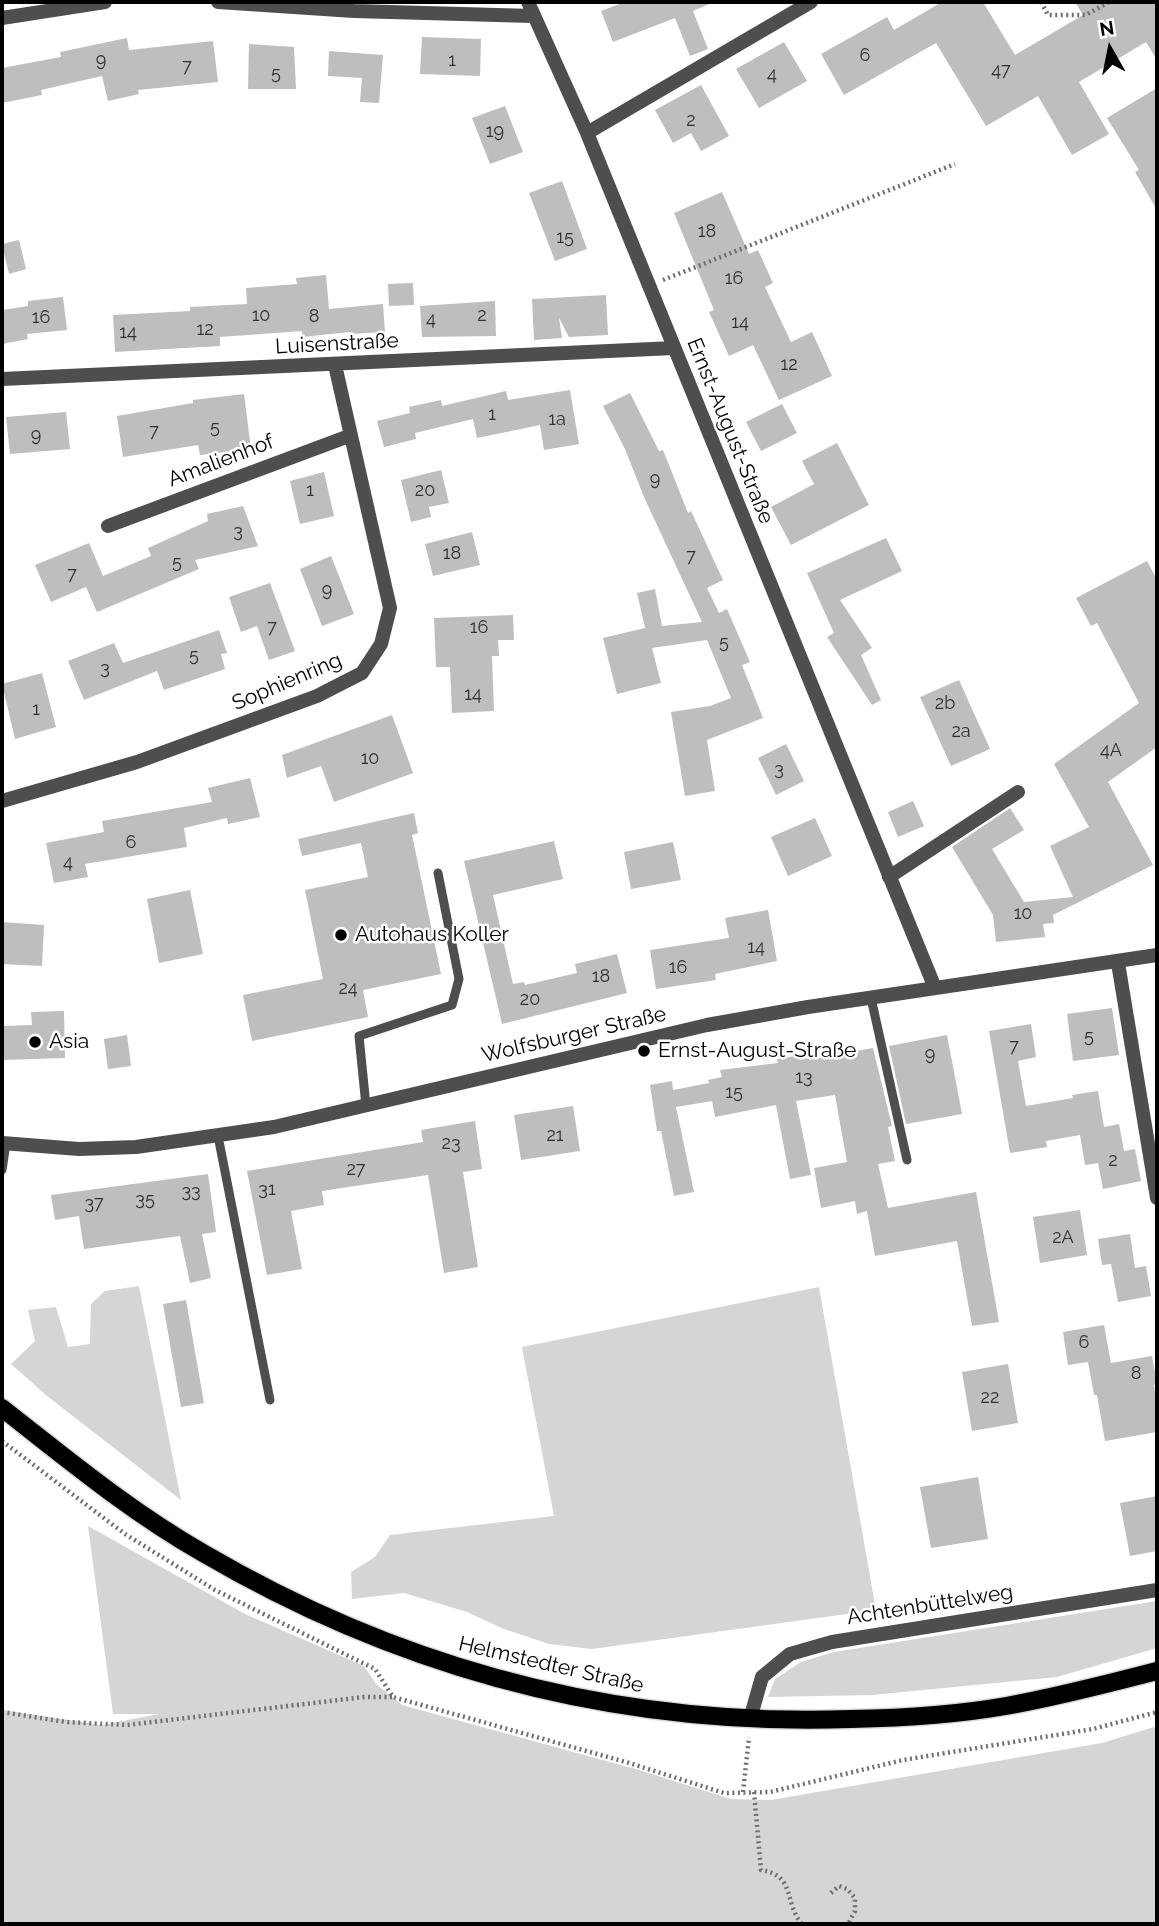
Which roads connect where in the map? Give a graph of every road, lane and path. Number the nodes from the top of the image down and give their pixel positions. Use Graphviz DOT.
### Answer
graph roads {
  1 [pos="105,2"];
  2 [pos="218,2"];
  3 [pos="811,2"];
  4 [pos="1041,2"];
  5 [pos="1109,2"];
  6 [pos="531,9"];
  7 [pos="2,18"];
  8 [pos="587,133"];
  9 [pos="955,164"];
  10 [pos="649,285"];
  11 [pos="674,348"];
  12 [pos="335,365"];
  13 [pos="2,379"];
  14 [pos="349,436"];
  15 [pos="108,526"];
  16 [pos="1018,792"];
  17 [pos="2,800"];
  18 [pos="438,873"];
  19 [pos="889,877"];
  20 [pos="1157,955"];
  21 [pos="1118,962"];
  22 [pos="934,988"];
  23 [pos="871,998"];
  24 [pos="366,1105"];
  25 [pos="218,1136"];
  26 [pos="4,1143"];
  27 [pos="907,1160"];
  28 [pos="1155,1169"];
  29 [pos="2,1170"];
  30 [pos="1157,1198"];
  31 [pos="270,1400"];
  32 [pos="2,1408"];
  33 [pos="1157,1590"];
  34 [pos="1157,1671"];
  35 [pos="393,1697"];
  36 [pos="2,1712"];
  37 [pos="750,1719"];
  38 [pos="743,1792"];
  39 [pos="754,1792"];
  40 [pos="831,1893"];
  41 [pos="802,1924"];
  42 [pos="848,1924"];
  1 -- 7 [label="street"];
  2 -- 6 [label="street"];
  3 -- 8 [label="street"];
  4 -- 5 [label="path"];
  6 -- 8 [label="street, Ernst-August-Straße"];
  8 -- 10 [label="street, Ernst-August-Straße"];
  9 -- 10 [label="path"];
  10 -- 11 [label="street, Ernst-August-Straße"];
  11 -- 12 [label="street, Luisenstraße"];
  11 -- 19 [label="street, Ernst-August-Straße"];
  12 -- 13 [label="street, Luisenstraße"];
  12 -- 14 [label="street, Sophienring"];
  14 -- 15 [label="street, Amalienhof"];
  14 -- 17 [label="street, Sophienring"];
  16 -- 19 [label="street"];
  18 -- 24 [label="lane"];
  19 -- 22 [label="street, Ernst-August-Straße"];
  20 -- 21 [label="street, Wolfsburger Straße"];
  21 -- 22 [label="street, Wolfsburger Straße"];
  21 -- 28 [label="street"];
  22 -- 23 [label="street, Wolfsburger Straße"];
  23 -- 24 [label="street, Wolfsburger Straße"];
  23 -- 27 [label="lane"];
  24 -- 25 [label="street, Wolfsburger Straße"];
  25 -- 26 [label="street, Wolfsburger Straße"];
  25 -- 31 [label="lane"];
  26 -- 29 [label="lane"];
  28 -- 30 [label="street"];
  32 -- 37 [label="main road, Helmstedter Straße"];
  33 -- 37 [label="street, Achtenbüttelweg"];
  34 -- 37 [label="main road, Helmstedter Straße"];
  35 -- 36 [label="path"];
  37 -- 38 [label="path"];
  39 -- 41 [label="path"];
  40 -- 42 [label="path"];
}
